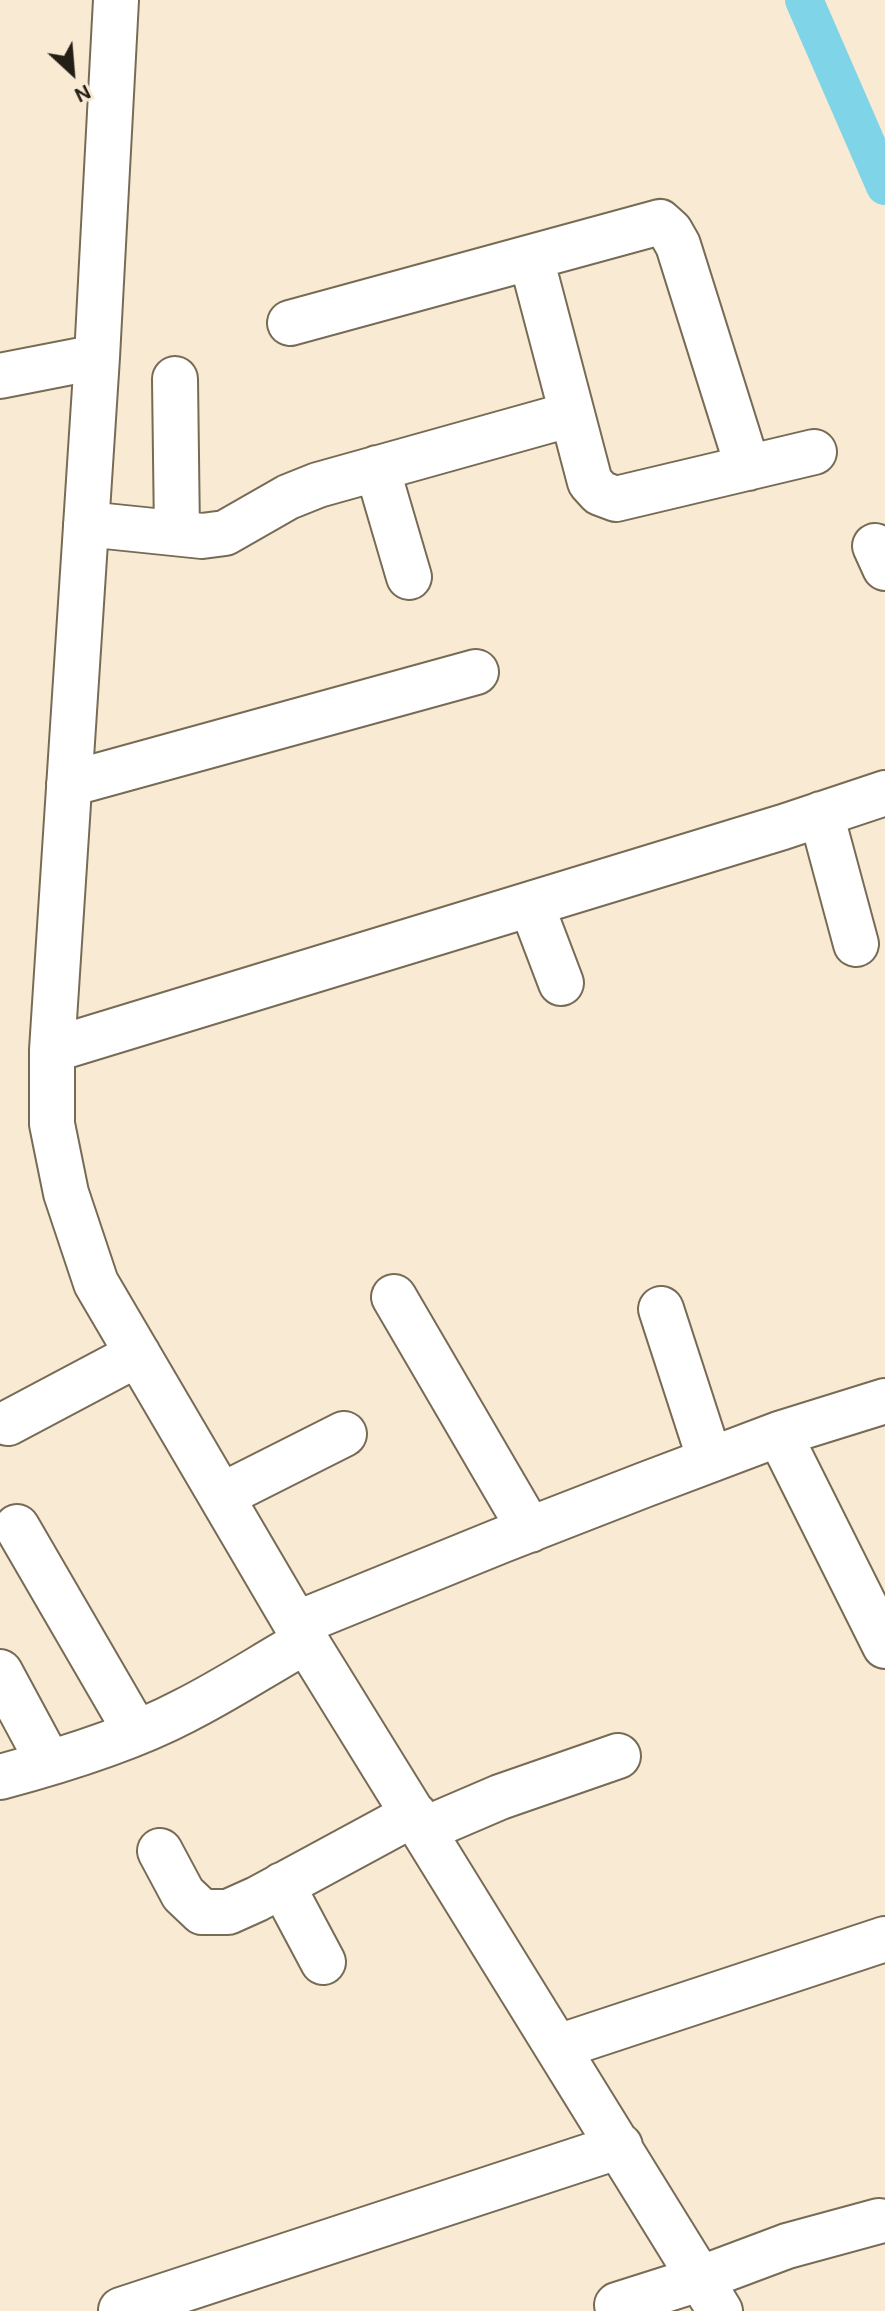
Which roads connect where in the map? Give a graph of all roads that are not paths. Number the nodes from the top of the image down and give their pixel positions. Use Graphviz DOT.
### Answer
graph roads {
  1 [pos="116,0"];
  2 [pos="531,258"];
  3 [pos="290,323"];
  4 [pos="97,357"];
  5 [pos="0,376"];
  6 [pos="175,379"];
  7 [pos="572,414"];
  8 [pos="814,452"];
  9 [pos="377,468"];
  10 [pos="748,468"];
  11 [pos="86,524"];
  12 [pos="177,533"];
  13 [pos="409,577"];
  14 [pos="476,672"];
  15 [pos="69,784"];
  16 [pos="885,793"];
  17 [pos="821,814"];
  18 [pos="531,904"];
  19 [pos="856,944"];
  20 [pos="561,983"];
  21 [pos="52,1050"];
  22 [pos="394,1297"];
  23 [pos="661,1309"];
  24 [pos="138,1354"];
  25 [pos="885,1401"];
  26 [pos="8,1423"];
  27 [pos="344,1434"];
  28 [pos="779,1434"];
  29 [pos="710,1460"];
  30 [pos="221,1496"];
  31 [pos="17,1527"];
  32 [pos="530,1530"];
  33 [pos="301,1632"];
  34 [pos="885,1646"];
  35 [pos="0,1672"];
  36 [pos="136,1732"];
  37 [pos="618,1756"];
  38 [pos="49,1763"];
  39 [pos="0,1777"];
  40 [pos="418,1822"];
  41 [pos="160,1851"];
  42 [pos="282,1885"];
  43 [pos="885,1939"];
  44 [pos="323,1962"];
  45 [pos="558,2047"];
  46 [pos="620,2146"];
  47 [pos="879,2221"];
  48 [pos="710,2295"];
  49 [pos="617,2305"];
  50 [pos="121,2310"];
  1 -- 4 [label="street"];
  2 -- 3 [label="street"];
  2 -- 7 [label="street"];
  2 -- 10 [label="street"];
  4 -- 5 [label="street"];
  4 -- 11 [label="street"];
  6 -- 12 [label="street"];
  7 -- 9 [label="street"];
  7 -- 10 [label="street"];
  8 -- 10 [label="street"];
  9 -- 12 [label="street"];
  9 -- 13 [label="street"];
  11 -- 12 [label="street"];
  11 -- 15 [label="street"];
  14 -- 15 [label="street"];
  15 -- 21 [label="street"];
  16 -- 17 [label="street"];
  17 -- 18 [label="street"];
  17 -- 19 [label="street"];
  18 -- 20 [label="street"];
  18 -- 21 [label="street"];
  21 -- 24 [label="street"];
  22 -- 32 [label="street"];
  23 -- 29 [label="street"];
  24 -- 26 [label="street"];
  24 -- 30 [label="street"];
  25 -- 28 [label="street"];
  27 -- 30 [label="street"];
  28 -- 29 [label="street"];
  28 -- 34 [label="street"];
  29 -- 32 [label="street"];
  30 -- 33 [label="street"];
  31 -- 36 [label="street"];
  32 -- 33 [label="street"];
  33 -- 36 [label="street"];
  33 -- 40 [label="street"];
  35 -- 38 [label="street"];
  36 -- 38 [label="street"];
  37 -- 40 [label="street"];
  38 -- 39 [label="street"];
  40 -- 42 [label="street"];
  40 -- 45 [label="street"];
  41 -- 42 [label="street"];
  42 -- 44 [label="street"];
  43 -- 45 [label="street"];
  45 -- 46 [label="street"];
  46 -- 48 [label="street"];
  46 -- 50 [label="street"];
  47 -- 48 [label="street"];
  48 -- 49 [label="street"];
}
